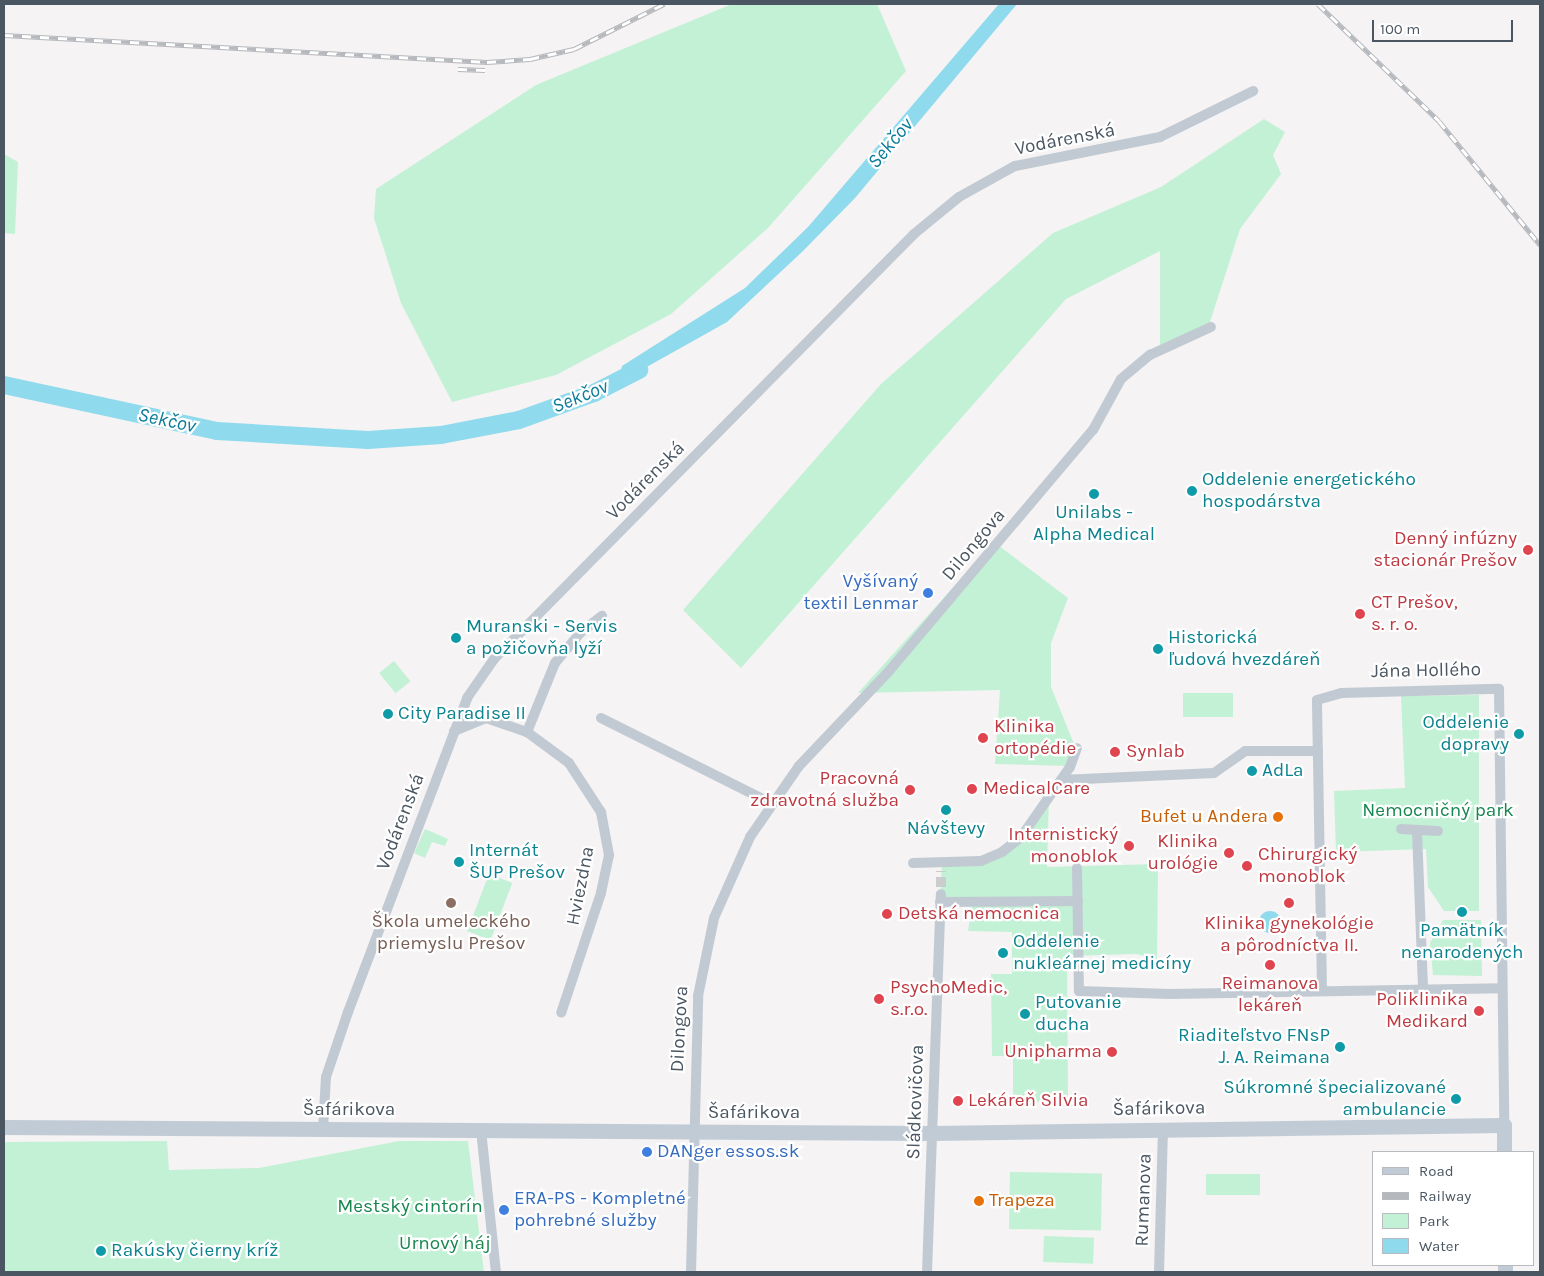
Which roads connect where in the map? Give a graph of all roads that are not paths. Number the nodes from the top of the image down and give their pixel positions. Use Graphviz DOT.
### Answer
graph roads {
  1 [pos="1253,91"];
  2 [pos="1211,327"];
  3 [pos="602,616"];
  4 [pos="601,718"];
  5 [pos="453,732"];
  6 [pos="527,732"];
  7 [pos="1077,748"];
  8 [pos="1318,751"];
  9 [pos="1061,780"];
  10 [pos="771,803"];
  11 [pos="1401,829"];
  12 [pos="1417,831"];
  13 [pos="1438,831"];
  14 [pos="913,863"];
  15 [pos="1077,868"];
  16 [pos="1078,901"];
  17 [pos="1502,988"];
  18 [pos="1322,990"];
  19 [pos="1423,990"];
  20 [pos="561,1013"];
  21 [pos="1504,1125"];
  22 [pos="4,1127"];
  23 [pos="1163,1128"];
  24 [pos="323,1129"];
  25 [pos="481,1130"];
  26 [pos="694,1133"];
  27 [pos="932,1133"];
  28 [pos="1504,1151"];
  29 [pos="496,1272"];
  30 [pos="691,1272"];
  31 [pos="928,1272"];
  32 [pos="1159,1272"];
  1 -- 5 [label="street, Vodárenská"];
  2 -- 10 [label="street, Dilongova"];
  3 -- 6 [label="street"];
  4 -- 10 [label="street"];
  5 -- 6 [label="street, Hviezdna"];
  5 -- 24 [label="street, Vodárenská"];
  6 -- 20 [label="street, Hviezdna"];
  7 -- 9 [label="street"];
  8 -- 9 [label="street"];
  8 -- 17 [label="street, Jána Hollého"];
  8 -- 18 [label="street, Jána Hollého"];
  9 -- 14 [label="street"];
  10 -- 26 [label="street, Dilongova"];
  11 -- 12 [label="street"];
  12 -- 13 [label="street"];
  12 -- 19 [label="street"];
  15 -- 16 [label="street"];
  16 -- 18 [label="street"];
  16 -- 27 [label="street, Sládkovičova"];
  17 -- 19 [label="street"];
  17 -- 21 [label="street, Jána Hollého"];
  18 -- 19 [label="street"];
  21 -- 23 [label="street, Šafárikova"];
  21 -- 28 [label="street, Jána Hollého"];
  22 -- 24 [label="street, Šafárikova"];
  23 -- 27 [label="street, Šafárikova"];
  23 -- 32 [label="street, Rumanova"];
  24 -- 25 [label="street, Šafárikova"];
  25 -- 26 [label="street, Šafárikova"];
  25 -- 29 [label="street"];
  26 -- 27 [label="street, Šafárikova"];
  26 -- 30 [label="street, Dilongova"];
  27 -- 31 [label="street, Sládkovičova"];
}
